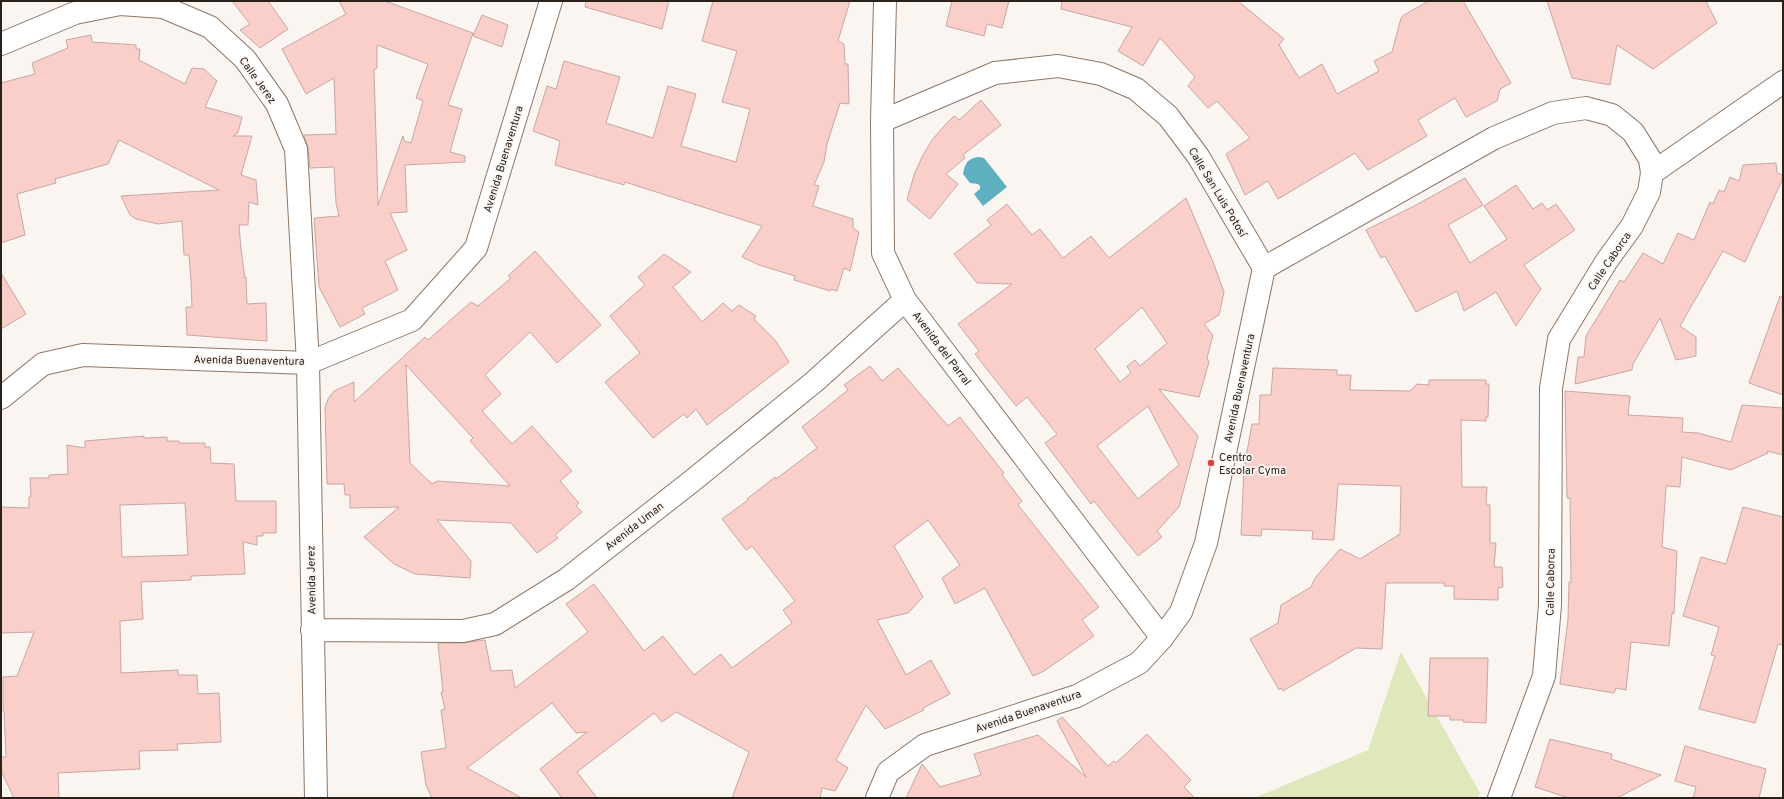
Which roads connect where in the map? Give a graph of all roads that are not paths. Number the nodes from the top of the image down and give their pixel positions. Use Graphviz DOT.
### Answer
graph roads {
  1 [pos="551,1"];
  2 [pos="885,1"];
  3 [pos="1,44"];
  4 [pos="1783,82"];
  5 [pos="882,121"];
  6 [pos="1652,173"];
  7 [pos="1264,268"];
  8 [pos="905,300"];
  9 [pos="308,363"];
  10 [pos="1,398"];
  11 [pos="312,630"];
  12 [pos="1162,638"];
  13 [pos="316,798"];
  14 [pos="877,798"];
  15 [pos="1499,798"];
  1 -- 9 [label="street, Avenida Buenaventura"];
  2 -- 5 [label="street, Avenida del Parral"];
  3 -- 9 [label="street, Calle Jerez"];
  4 -- 6 [label="street"];
  5 -- 7 [label="street, Calle San Luis Potosí"];
  5 -- 8 [label="street, Avenida del Parral"];
  6 -- 7 [label="street, Calle Caborca"];
  6 -- 15 [label="street, Calle Caborca"];
  7 -- 12 [label="street, Avenida Buenaventura"];
  8 -- 11 [label="street, Avenida Uman"];
  8 -- 12 [label="street, Avenida del Parral"];
  9 -- 10 [label="street, Avenida Buenaventura"];
  9 -- 11 [label="street, Avenida Jerez"];
  11 -- 13 [label="street, Avenida Jerez"];
  12 -- 14 [label="street, Avenida Buenaventura"];
}
